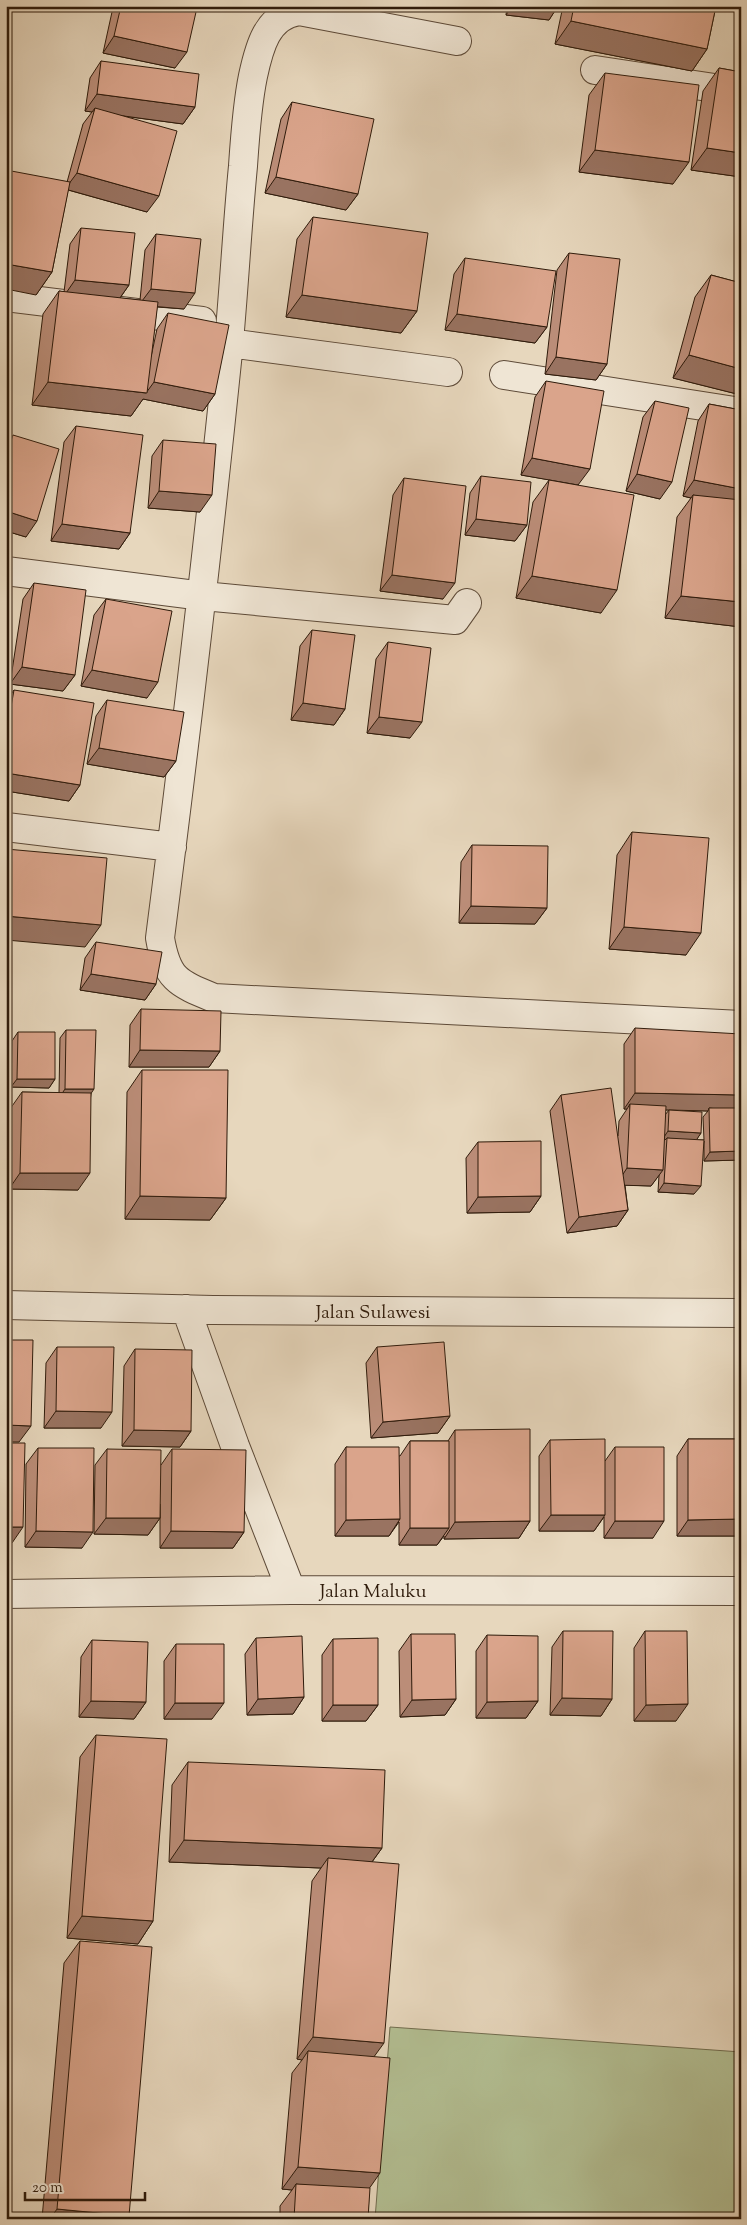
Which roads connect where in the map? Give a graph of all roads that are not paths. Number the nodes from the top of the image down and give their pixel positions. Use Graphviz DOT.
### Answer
graph roads {
  1 [pos="457,41"];
  2 [pos="594,70"];
  3 [pos="741,92"];
  4 [pos="6,297"];
  5 [pos="230,334"];
  6 [pos="448,372"];
  7 [pos="504,375"];
  8 [pos="741,412"];
  9 [pos="6,571"];
  10 [pos="203,596"];
  11 [pos="467,603"];
  12 [pos="6,827"];
  13 [pos="172,847"];
  14 [pos="741,1024"];
  15 [pos="6,1305"];
  16 [pos="186,1309"];
  17 [pos="741,1313"];
  18 [pos="291,1590"];
  19 [pos="6,1594"];
  20 [pos="740,1596"];
  1 -- 5 [label="street"];
  2 -- 3 [label="street"];
  4 -- 5 [label="street"];
  5 -- 6 [label="street"];
  5 -- 10 [label="street"];
  7 -- 8 [label="street"];
  9 -- 10 [label="street"];
  10 -- 11 [label="street"];
  10 -- 13 [label="street"];
  12 -- 13 [label="street"];
  13 -- 14 [label="street"];
  15 -- 16 [label="street, Jalan Sulawesi"];
  16 -- 17 [label="street, Jalan Sulawesi"];
  16 -- 18 [label="street"];
  18 -- 19 [label="street, Jalan Maluku"];
  18 -- 20 [label="street, Jalan Maluku"];
}
